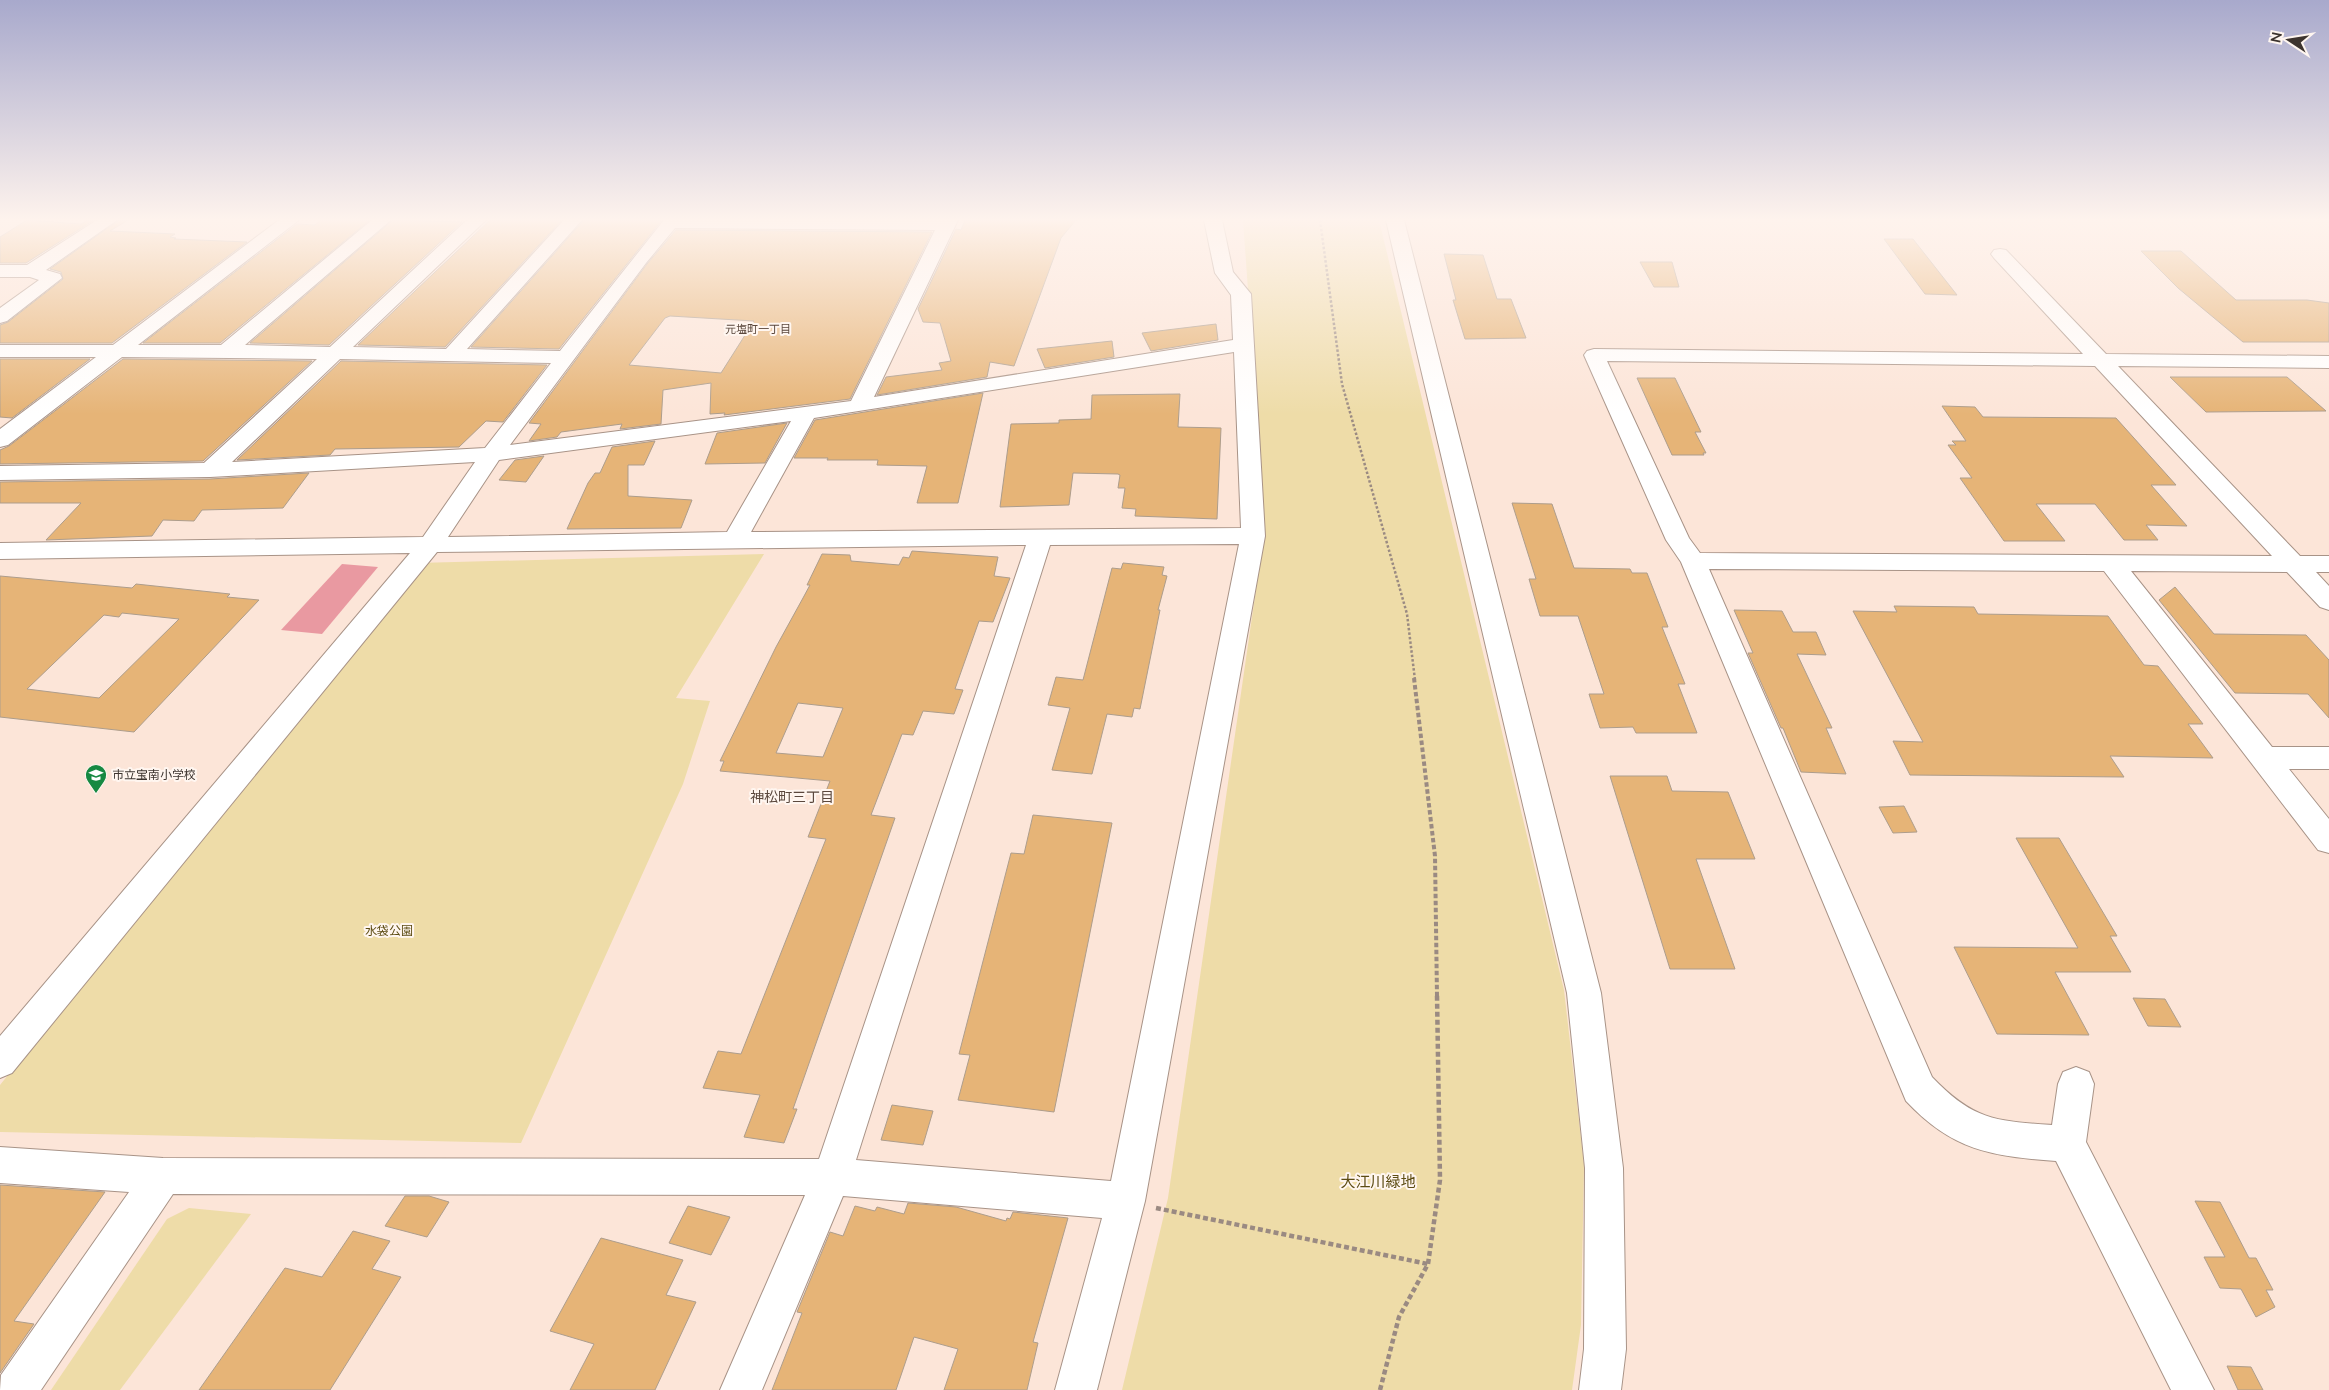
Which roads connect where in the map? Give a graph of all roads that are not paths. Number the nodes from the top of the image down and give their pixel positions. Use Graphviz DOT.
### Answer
graph roads {
  1 [pos="44,285"];
  2 [pos="205,285"];
  3 [pos="305,285"];
  4 [pos="408,285"];
  5 [pos="514,285"];
  6 [pos="621,285"];
  7 [pos="918,285"];
  8 [pos="1234,285"];
  9 [pos="1411,285"];
  10 [pos="2029,285"];
  11 [pos="0,317"];
  12 [pos="1244,344"];
  13 [pos="0,351"];
  14 [pos="119,351"];
  15 [pos="226,351"];
  16 [pos="336,353"];
  17 [pos="451,355"];
  18 [pos="567,357"];
  19 [pos="2101,360"];
  20 [pos="2329,362"];
  21 [pos="859,406"];
  22 [pos="807,412"];
  23 [pos="0,440"];
  24 [pos="492,454"];
  25 [pos="210,470"];
  26 [pos="0,472"];
  27 [pos="1253,536"];
  28 [pos="1041,537"];
  29 [pos="735,540"];
  30 [pos="430,545"];
  31 [pos="0,551"];
  32 [pos="1694,561"];
  33 [pos="2111,563"];
  34 [pos="2294,564"];
  35 [pos="2329,564"];
  36 [pos="2329,601"];
  37 [pos="2264,758"];
  38 [pos="2329,758"];
  39 [pos="2329,841"];
  40 [pos="0,1062"];
  41 [pos="2076,1084"];
  42 [pos="2067,1144"];
  43 [pos="0,1165"];
  44 [pos="163,1176"];
  45 [pos="832,1177"];
  46 [pos="1124,1201"];
  47 [pos="16,1390"];
  48 [pos="741,1390"];
  49 [pos="1076,1390"];
  50 [pos="1600,1390"];
  51 [pos="2193,1390"];
  1 -- 11 [label="street"];
  2 -- 14 [label="street"];
  3 -- 15 [label="street"];
  4 -- 16 [label="street"];
  5 -- 17 [label="street"];
  6 -- 18 [label="street"];
  7 -- 21 [label="street"];
  8 -- 12 [label="street"];
  9 -- 50 [label="street"];
  10 -- 19 [label="street"];
  12 -- 21 [label="street"];
  12 -- 27 [label="street"];
  13 -- 14 [label="street"];
  14 -- 15 [label="street"];
  14 -- 23 [label="street"];
  15 -- 16 [label="street"];
  16 -- 17 [label="street"];
  16 -- 25 [label="street"];
  17 -- 18 [label="street"];
  18 -- 24 [label="street"];
  19 -- 20 [label="street"];
  19 -- 32 [label="street"];
  19 -- 34 [label="street"];
  21 -- 22 [label="street"];
  22 -- 24 [label="street"];
  22 -- 29 [label="street"];
  24 -- 25 [label="street"];
  24 -- 30 [label="street"];
  25 -- 26 [label="street"];
  27 -- 28 [label="street"];
  27 -- 46 [label="street"];
  28 -- 29 [label="street"];
  28 -- 45 [label="street"];
  29 -- 30 [label="street"];
  30 -- 31 [label="street"];
  30 -- 40 [label="street"];
  32 -- 33 [label="street"];
  32 -- 42 [label="street"];
  33 -- 34 [label="street"];
  33 -- 37 [label="street"];
  34 -- 35 [label="street"];
  34 -- 36 [label="street"];
  37 -- 38 [label="street"];
  37 -- 39 [label="street"];
  41 -- 42 [label="street"];
  42 -- 51 [label="street"];
  43 -- 44 [label="street"];
  44 -- 45 [label="street"];
  44 -- 47 [label="street"];
  45 -- 46 [label="street"];
  45 -- 48 [label="street"];
  46 -- 49 [label="street"];
}
